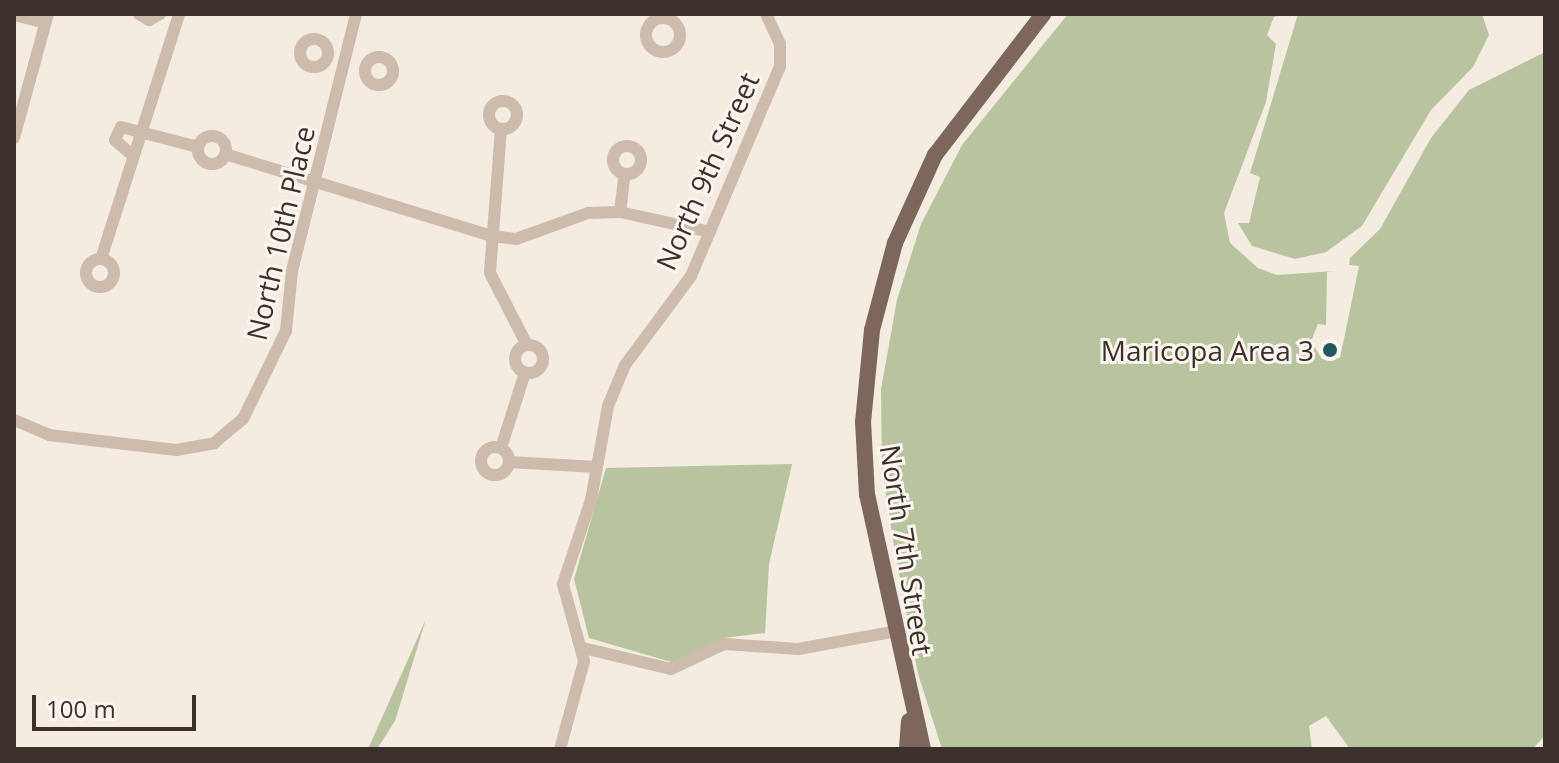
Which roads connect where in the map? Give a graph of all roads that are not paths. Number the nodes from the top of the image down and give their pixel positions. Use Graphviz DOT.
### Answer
graph roads {
  1 [pos="139,14"];
  2 [pos="160,14"];
  3 [pos="179,14"];
  4 [pos="356,14"];
  5 [pos="766,14"];
  6 [pos="1043,14"];
  7 [pos="14,15"];
  8 [pos="46,19"];
  9 [pos="328,56"];
  10 [pos="343,60"];
  11 [pos="365,67"];
  12 [pos="139,129"];
  13 [pos="501,129"];
  14 [pos="14,138"];
  15 [pos="198,147"];
  16 [pos="131,154"];
  17 [pos="225,154"];
  18 [pos="625,174"];
  19 [pos="312,184"];
  20 [pos="620,212"];
  21 [pos="710,232"];
  22 [pos="492,236"];
  23 [pos="101,259"];
  24 [pos="527,345"];
  25 [pos="525,373"];
  26 [pos="14,420"];
  27 [pos="501,448"];
  28 [pos="509,462"];
  29 [pos="596,467"];
  30 [pos="892,632"];
  31 [pos="583,648"];
  32 [pos="909,711"];
  33 [pos="560,749"];
  34 [pos="907,749"];
  35 [pos="923,749"];
  1 -- 2 [label="street"];
  3 -- 12 [label="street"];
  4 -- 10 [label="street, North 10th Place"];
  5 -- 21 [label="street, North 9th Street"];
  6 -- 30 [label="main road, North 7th Street"];
  7 -- 8 [label="street"];
  8 -- 14 [label="street"];
  9 -- 10 [label="street"];
  10 -- 11 [label="street"];
  10 -- 19 [label="street, North 10th Place"];
  12 -- 15 [label="street"];
  12 -- 16 [label="street"];
  12 -- 16 [label="street"];
  13 -- 22 [label="street"];
  15 -- 17 [label="street"];
  15 -- 17 [label="street"];
  16 -- 23 [label="street"];
  17 -- 19 [label="street"];
  18 -- 20 [label="street"];
  19 -- 22 [label="street"];
  19 -- 26 [label="street, North 10th Place"];
  20 -- 21 [label="street"];
  20 -- 22 [label="street"];
  21 -- 29 [label="street, North 9th Street"];
  22 -- 24 [label="street"];
  24 -- 25 [label="street"];
  24 -- 25 [label="street"];
  25 -- 27 [label="street"];
  27 -- 28 [label="street"];
  27 -- 28 [label="street"];
  28 -- 29 [label="street"];
  29 -- 31 [label="street, North 9th Street"];
  30 -- 31 [label="street"];
  30 -- 32 [label="main road, North 7th Street"];
  31 -- 33 [label="street"];
  32 -- 34 [label="main road, North 7th Street"];
  32 -- 35 [label="main road, North 7th Street"];
}
